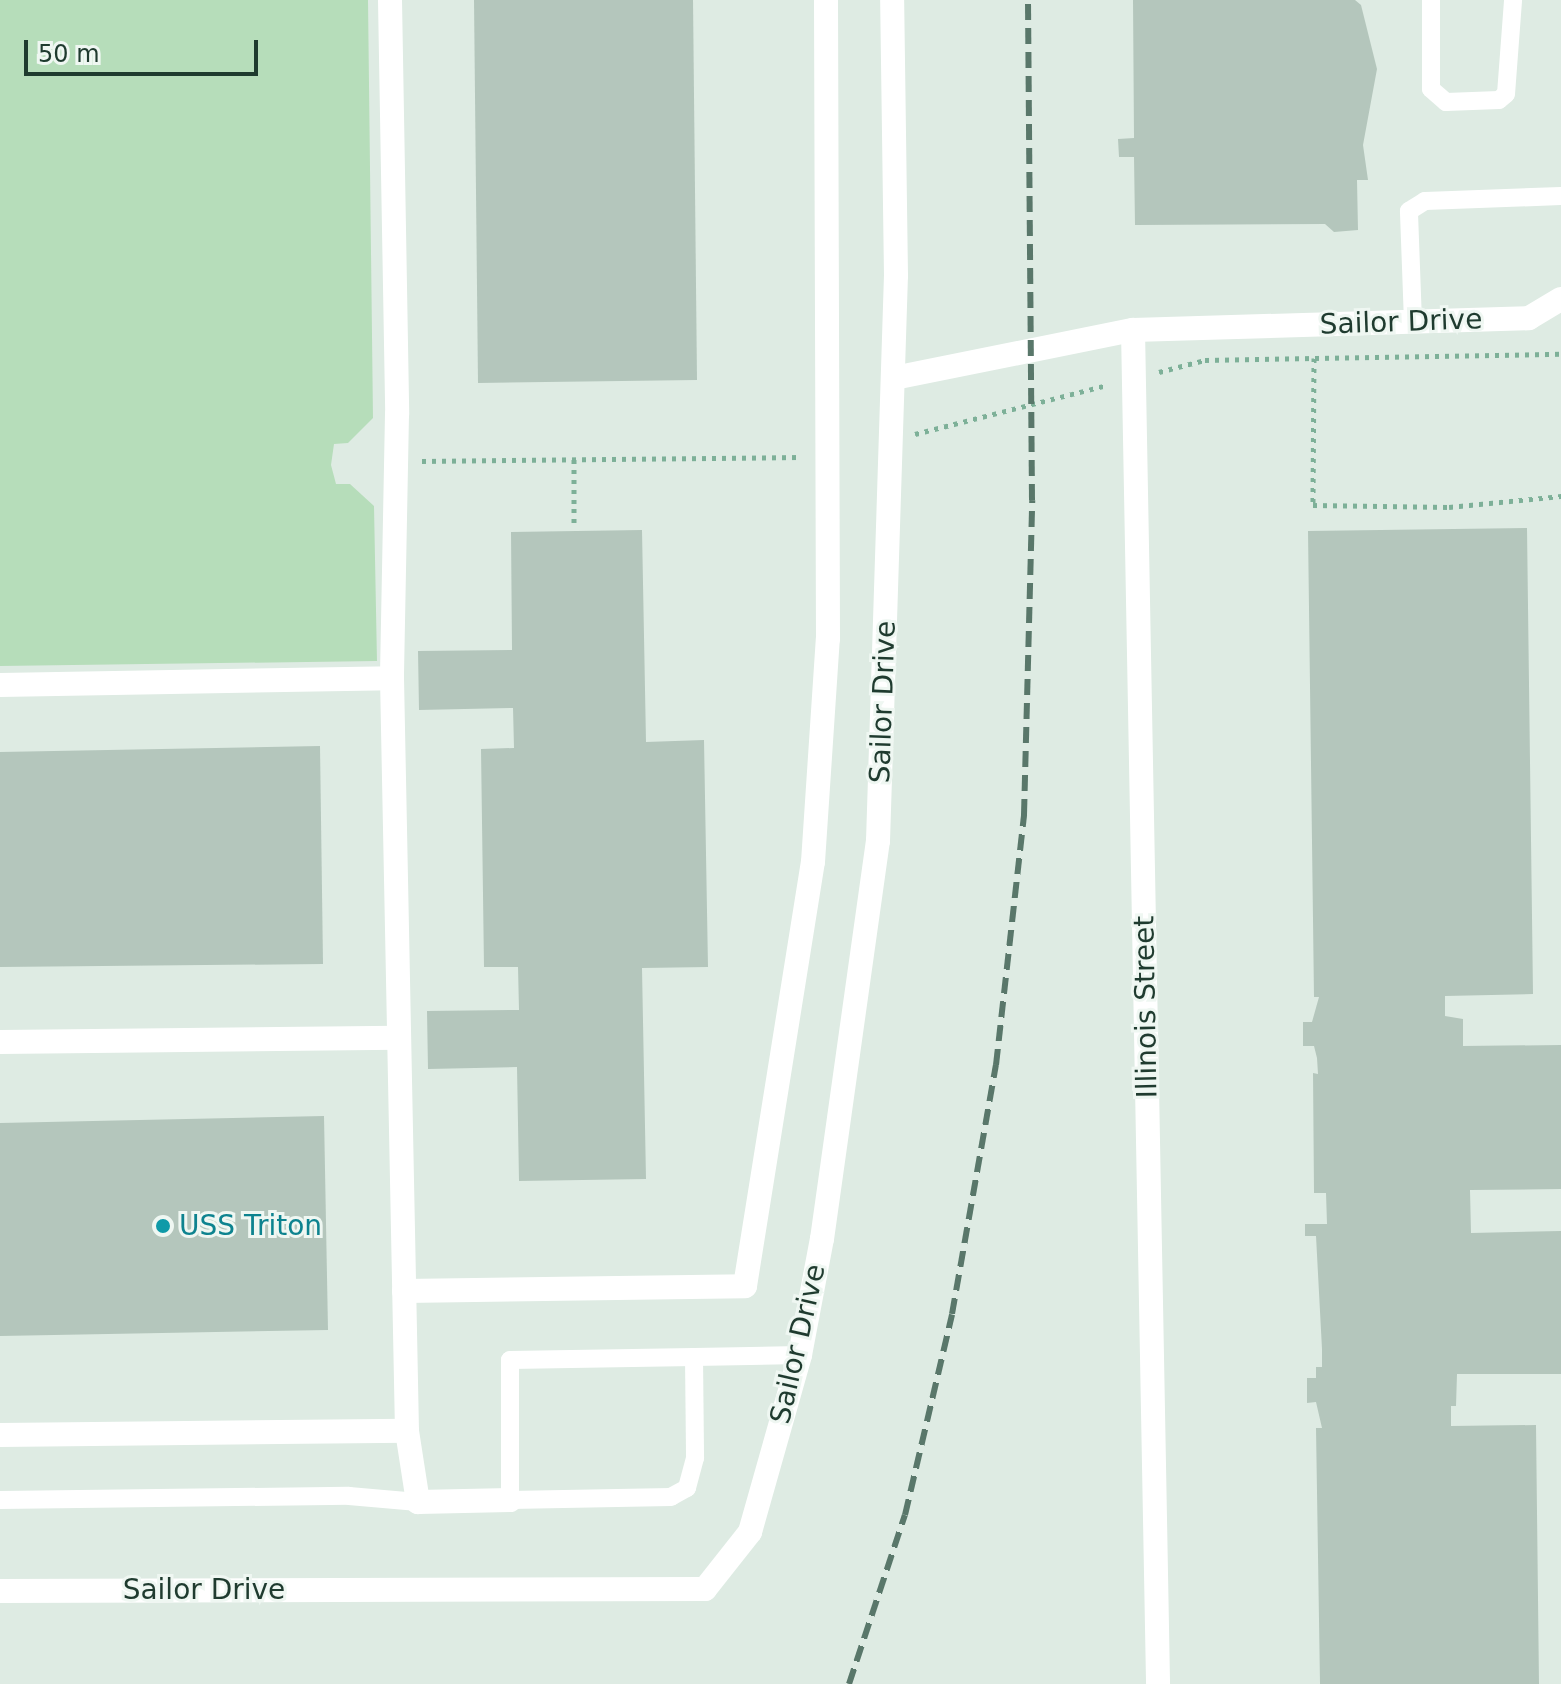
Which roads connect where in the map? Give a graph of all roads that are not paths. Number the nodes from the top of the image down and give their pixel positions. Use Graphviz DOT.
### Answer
graph roads {
  1 [pos="390,0"];
  2 [pos="826,0"];
  3 [pos="892,0"];
  4 [pos="1431,0"];
  5 [pos="1513,0"];
  6 [pos="1561,196"];
  7 [pos="1561,299"];
  8 [pos="1413,322"];
  9 [pos="1133,330"];
  10 [pos="894,378"];
  11 [pos="392,678"];
  12 [pos="0,685"];
  13 [pos="398,1038"];
  14 [pos="0,1042"];
  15 [pos="404,1291"];
  16 [pos="800,1355"];
  17 [pos="694,1357"];
  18 [pos="407,1431"];
  19 [pos="0,1435"];
  20 [pos="0,1500"];
  21 [pos="510,1500"];
  22 [pos="418,1502"];
  23 [pos="0,1591"];
  24 [pos="1158,1684"];
  1 -- 11 [label="street"];
  2 -- 15 [label="street"];
  3 -- 10 [label="street, Sailor Drive"];
  4 -- 5 [label="lane"];
  6 -- 8 [label="lane"];
  7 -- 8 [label="street, Sailor Drive"];
  8 -- 9 [label="street, Sailor Drive"];
  9 -- 10 [label="street, Sailor Drive"];
  9 -- 24 [label="street, Illinois Street"];
  10 -- 16 [label="street, Sailor Drive"];
  11 -- 12 [label="street"];
  11 -- 13 [label="street"];
  13 -- 14 [label="street"];
  13 -- 15 [label="street"];
  15 -- 18 [label="street"];
  16 -- 17 [label="lane"];
  16 -- 23 [label="street, Sailor Drive"];
  17 -- 21 [label="lane"];
  17 -- 21 [label="lane"];
  18 -- 19 [label="street"];
  18 -- 22 [label="street"];
  20 -- 22 [label="lane"];
  21 -- 22 [label="street"];
}
